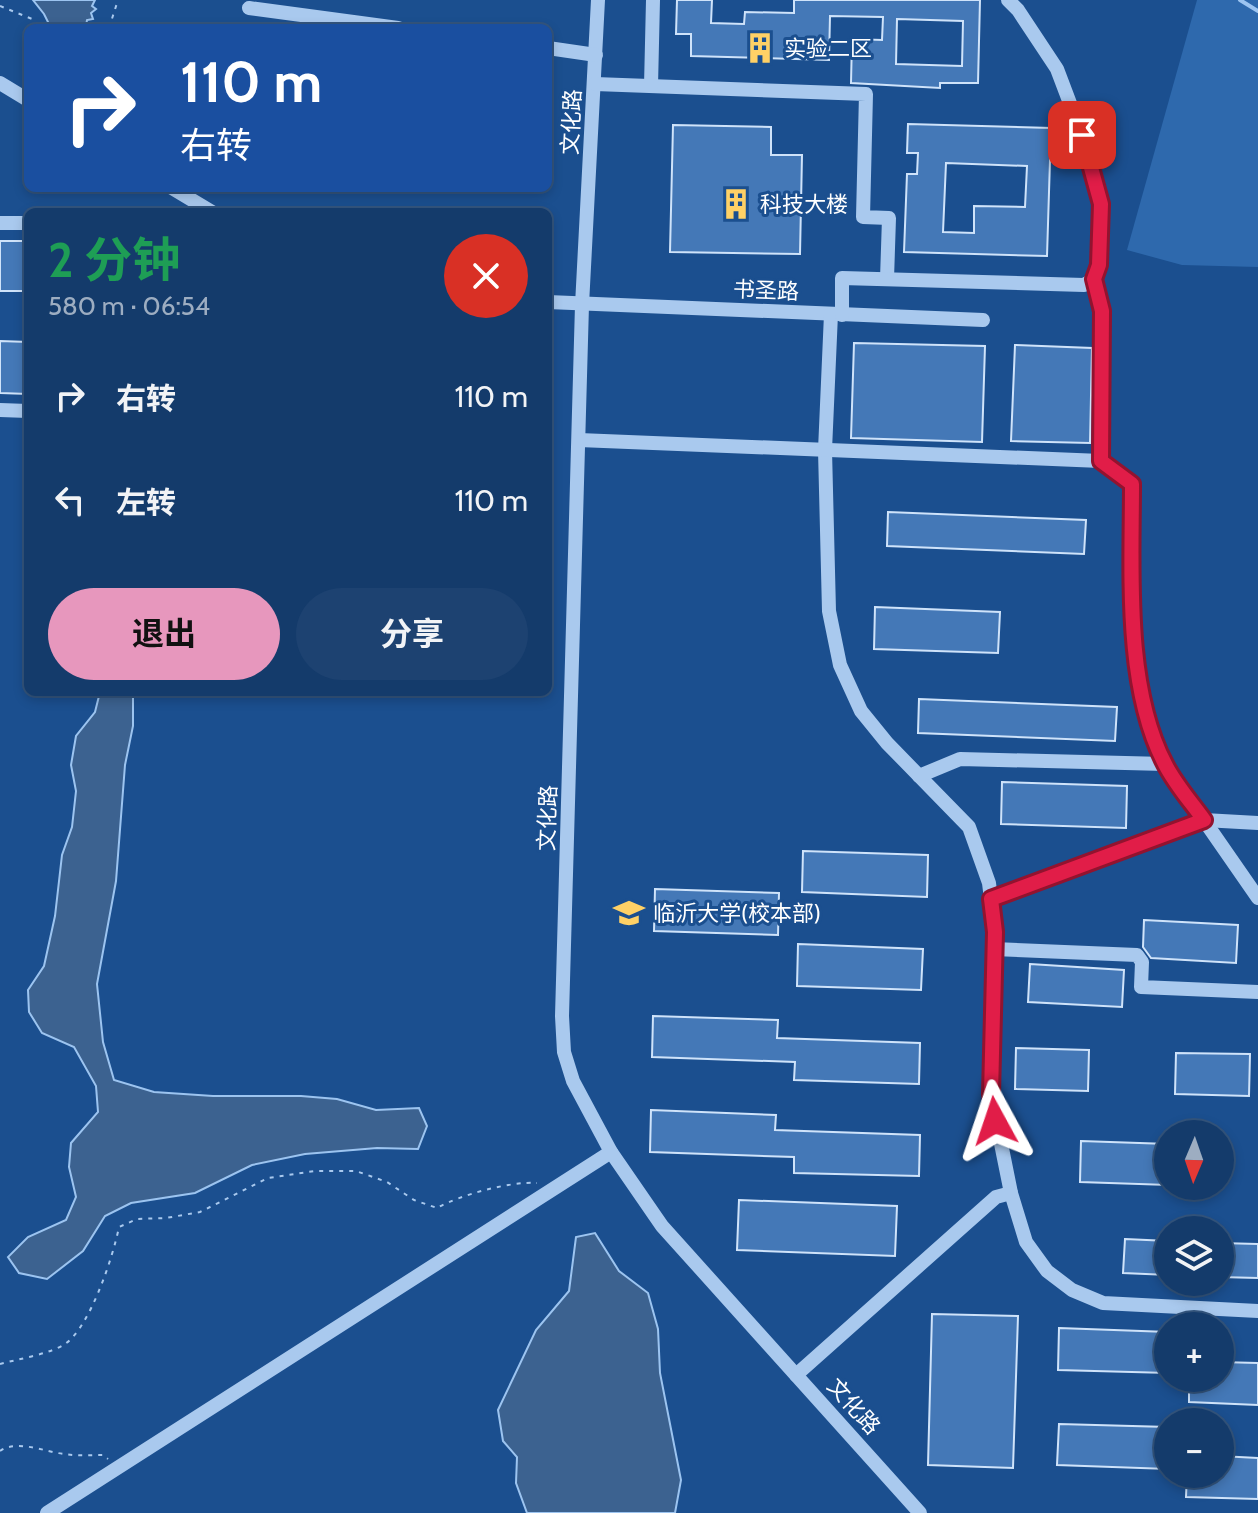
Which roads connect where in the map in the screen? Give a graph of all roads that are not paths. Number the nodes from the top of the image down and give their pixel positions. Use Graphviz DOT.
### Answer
graph roads {
  1 [pos="598,0"];
  2 [pos="653,0"];
  3 [pos="1008,0"];
  4 [pos="249,8"];
  5 [pos="368,24"];
  6 [pos="552,49"];
  7 [pos="596,55"];
  8 [pos="0,83"];
  9 [pos="595,84"];
  10 [pos="651,86"];
  11 [pos="24,98"];
  12 [pos="179,192"];
  13 [pos="205,208"];
  14 [pos="0,223"];
  15 [pos="24,223"];
  16 [pos="887,279"];
  17 [pos="1094,279"];
  18 [pos="552,302"];
  19 [pos="582,305"];
  20 [pos="837,315"];
  21 [pos="983,320"];
  22 [pos="0,410"];
  23 [pos="24,411"];
  24 [pos="579,440"];
  25 [pos="825,450"];
  26 [pos="1101,461"];
  27 [pos="1165,764"];
  28 [pos="919,776"];
  29 [pos="1204,820"];
  30 [pos="1258,823"];
  31 [pos="1258,898"];
  32 [pos="991,899"];
  33 [pos="994,949"];
  34 [pos="1258,992"];
  35 [pos="611,1152"];
  36 [pos="1011,1193"];
  37 [pos="1258,1311"];
  38 [pos="796,1375"];
  39 [pos="47,1513"];
  40 [pos="920,1513"];
  1 -- 7 [label="street, 文化路"];
  2 -- 10 [label="street"];
  3 -- 17 [label="street"];
  4 -- 5 [label="street"];
  6 -- 7 [label="street"];
  7 -- 9 [label="street, 文化路"];
  8 -- 11 [label="street"];
  9 -- 10 [label="street"];
  9 -- 19 [label="street, 文化路"];
  10 -- 16 [label="street"];
  12 -- 13 [label="street"];
  14 -- 15 [label="street"];
  16 -- 17 [label="street"];
  16 -- 20 [label="street"];
  17 -- 26 [label="street"];
  18 -- 19 [label="street, 书圣路"];
  19 -- 20 [label="street, 书圣路"];
  19 -- 24 [label="street, 文化路"];
  20 -- 21 [label="street, 书圣路"];
  20 -- 25 [label="street"];
  22 -- 23 [label="street"];
  24 -- 25 [label="street"];
  24 -- 35 [label="street, 文化路"];
  25 -- 26 [label="street"];
  25 -- 28 [label="street"];
  26 -- 27 [label="street"];
  27 -- 28 [label="street"];
  27 -- 29 [label="street"];
  28 -- 32 [label="street"];
  29 -- 30 [label="street"];
  29 -- 31 [label="street"];
  29 -- 32 [label="street"];
  32 -- 33 [label="street"];
  33 -- 34 [label="street"];
  33 -- 36 [label="street"];
  35 -- 38 [label="street, 文化路"];
  35 -- 39 [label="street"];
  36 -- 37 [label="street"];
  36 -- 38 [label="street"];
  38 -- 40 [label="street, 文化路"];
}
